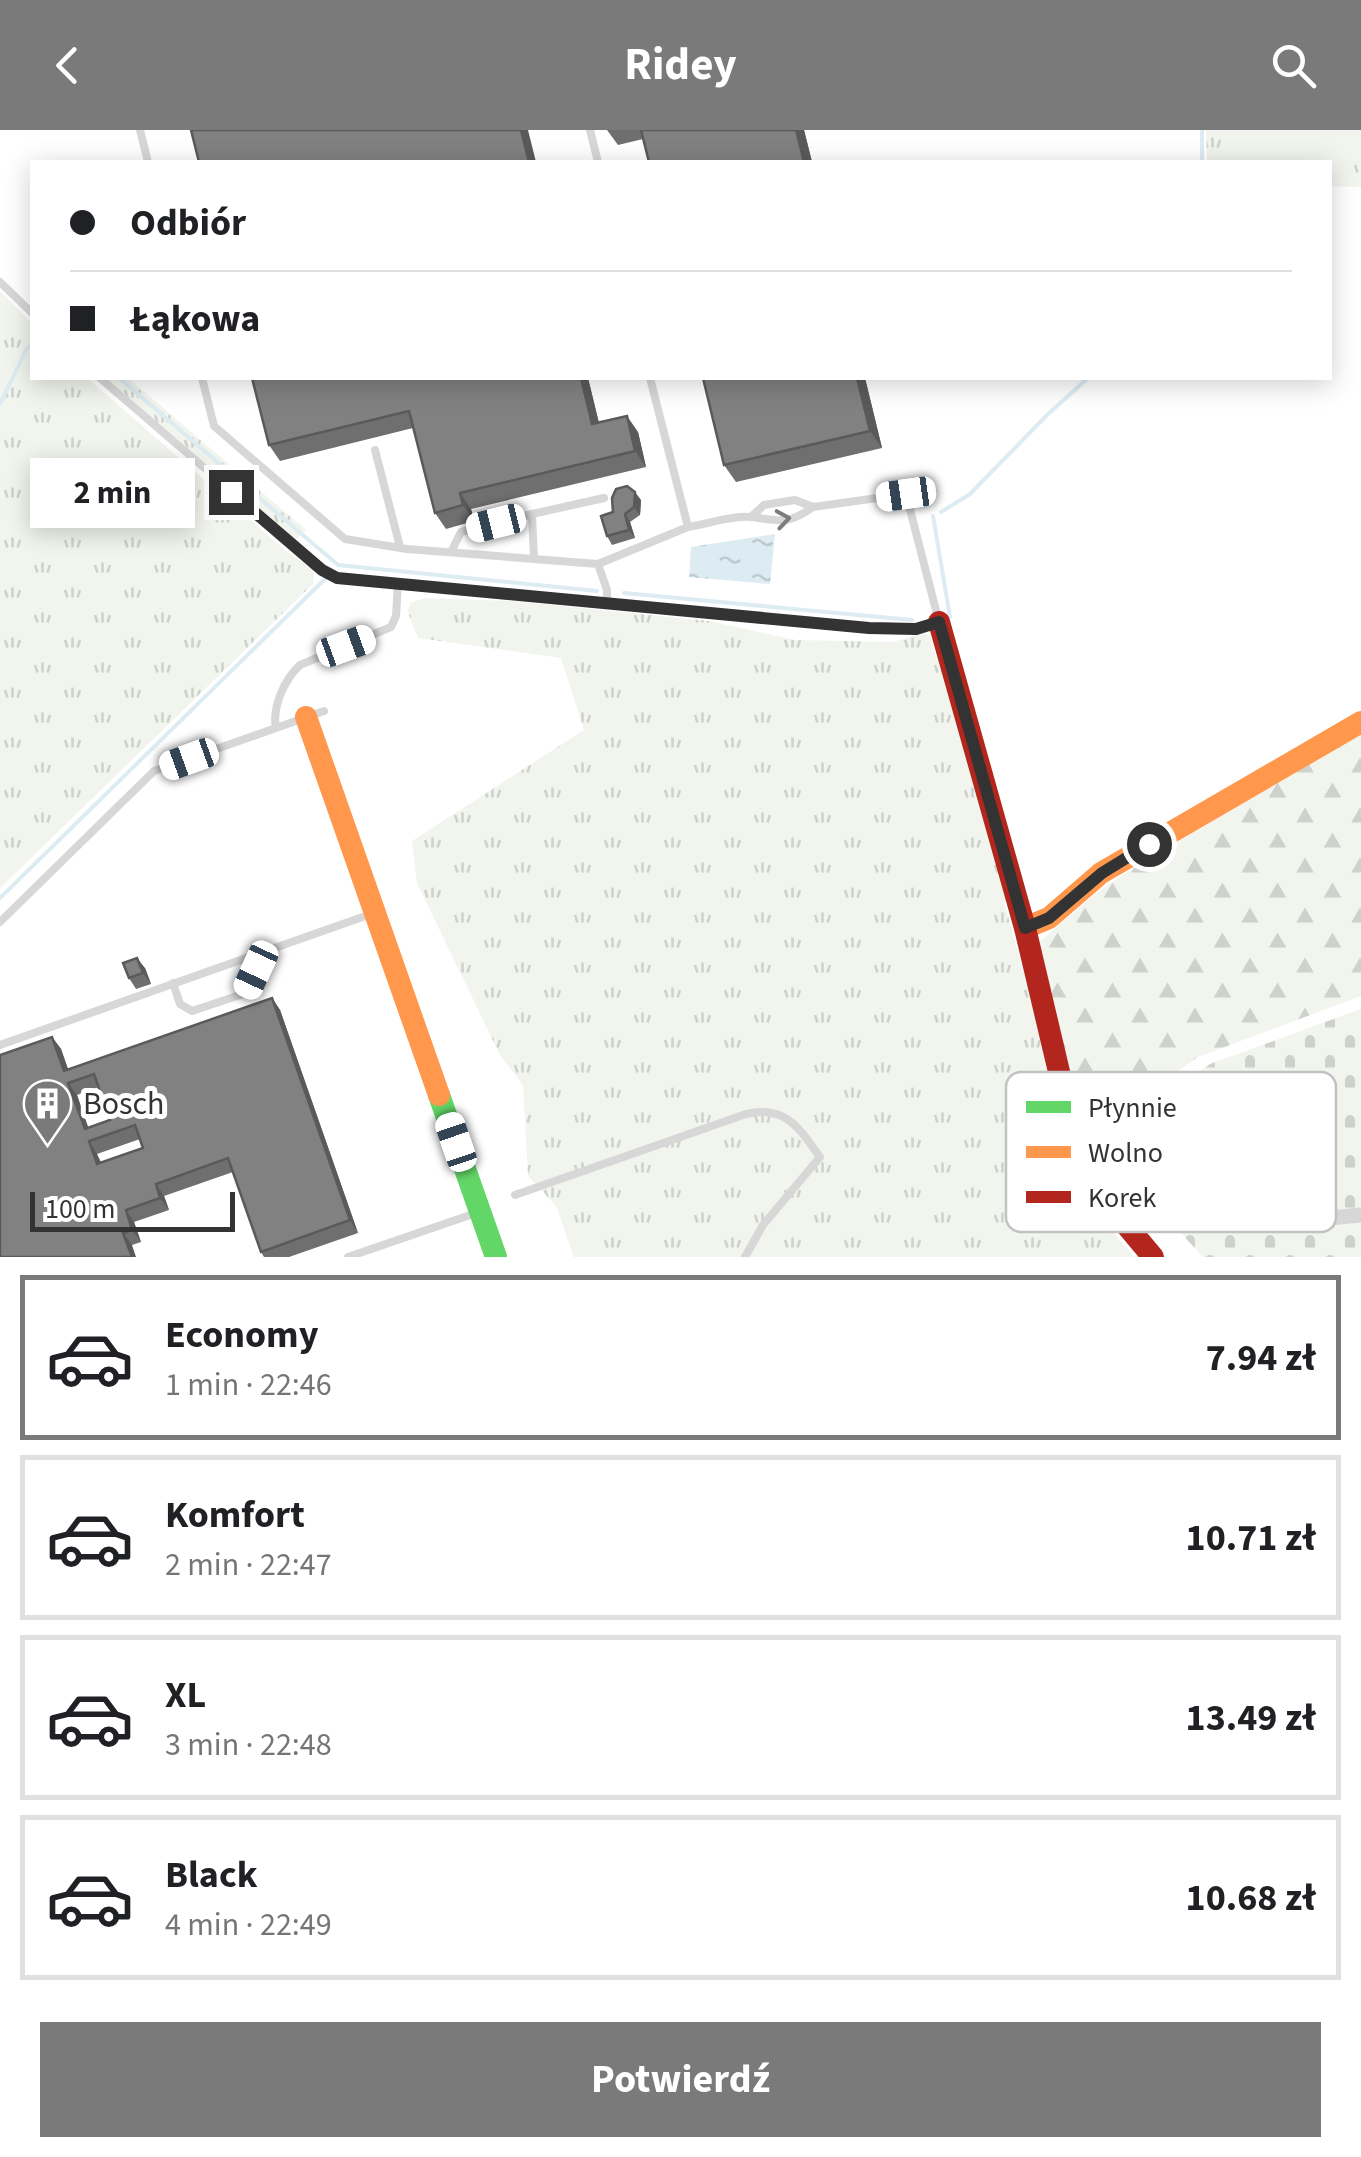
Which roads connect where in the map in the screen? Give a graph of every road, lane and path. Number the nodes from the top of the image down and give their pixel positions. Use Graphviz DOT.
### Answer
graph roads {
  1 [pos="140,130"];
  2 [pos="590,130"];
  3 [pos="148,160"];
  4 [pos="598,160"];
  5 [pos="0,282"];
  6 [pos="30,311"];
  7 [pos="102,380"];
  8 [pos="202,380"];
  9 [pos="651,380"];
  10 [pos="375,450"];
  11 [pos="604,498"];
  12 [pos="813,507"];
  13 [pos="532,514"];
  14 [pos="751,517"];
  15 [pos="688,527"];
  16 [pos="400,548"];
  17 [pos="451,552"];
  18 [pos="534,559"];
  19 [pos="598,564"];
  20 [pos="398,582"];
  21 [pos="607,602"];
  22 [pos="939,622"];
  23 [pos="315,714"];
  24 [pos="1361,722"];
  25 [pos="276,728"];
  26 [pos="375,912"];
  27 [pos="0,922"];
  28 [pos="1025,928"];
  29 [pos="265,951"];
  30 [pos="173,983"];
  31 [pos="0,1045"];
  32 [pos="1060,1072"];
  33 [pos="514,1195"];
  34 [pos="480,1212"];
  35 [pos="1361,1215"];
  36 [pos="1336,1217"];
  37 [pos="1132,1232"];
  38 [pos="348,1257"];
  39 [pos="496,1257"];
  40 [pos="745,1257"];
  41 [pos="1153,1257"];
  1 -- 3 [label="lane"];
  2 -- 4 [label="lane"];
  5 -- 6 [label="lane"];
  7 -- 20 [label="lane"];
  8 -- 16 [label="lane"];
  9 -- 15 [label="lane"];
  10 -- 16 [label="lane"];
  11 -- 13 [label="lane"];
  14 -- 12 [label="lane, one-way"];
  12 -- 14 [label="lane"];
  12 -- 22 [label="lane"];
  13 -- 17 [label="lane"];
  13 -- 18 [label="lane"];
  14 -- 15 [label="lane"];
  15 -- 19 [label="lane"];
  16 -- 17 [label="lane"];
  17 -- 18 [label="lane"];
  18 -- 19 [label="lane"];
  19 -- 21 [label="lane"];
  20 -- 21 [label="lane"];
  20 -- 25 [label="lane"];
  21 -- 22 [label="lane"];
  22 -- 28 [label="street"];
  23 -- 25 [label="lane"];
  23 -- 26 [label="street"];
  24 -- 28 [label="street"];
  25 -- 27 [label="lane"];
  26 -- 29 [label="lane"];
  26 -- 34 [label="street"];
  28 -- 32 [label="street"];
  29 -- 30 [label="lane"];
  29 -- 30 [label="lane"];
  30 -- 31 [label="lane"];
  33 -- 40 [label="lane"];
  34 -- 38 [label="lane"];
  34 -- 39 [label="street"];
  35 -- 36 [label="street"];
  37 -- 41 [label="street"];
}
